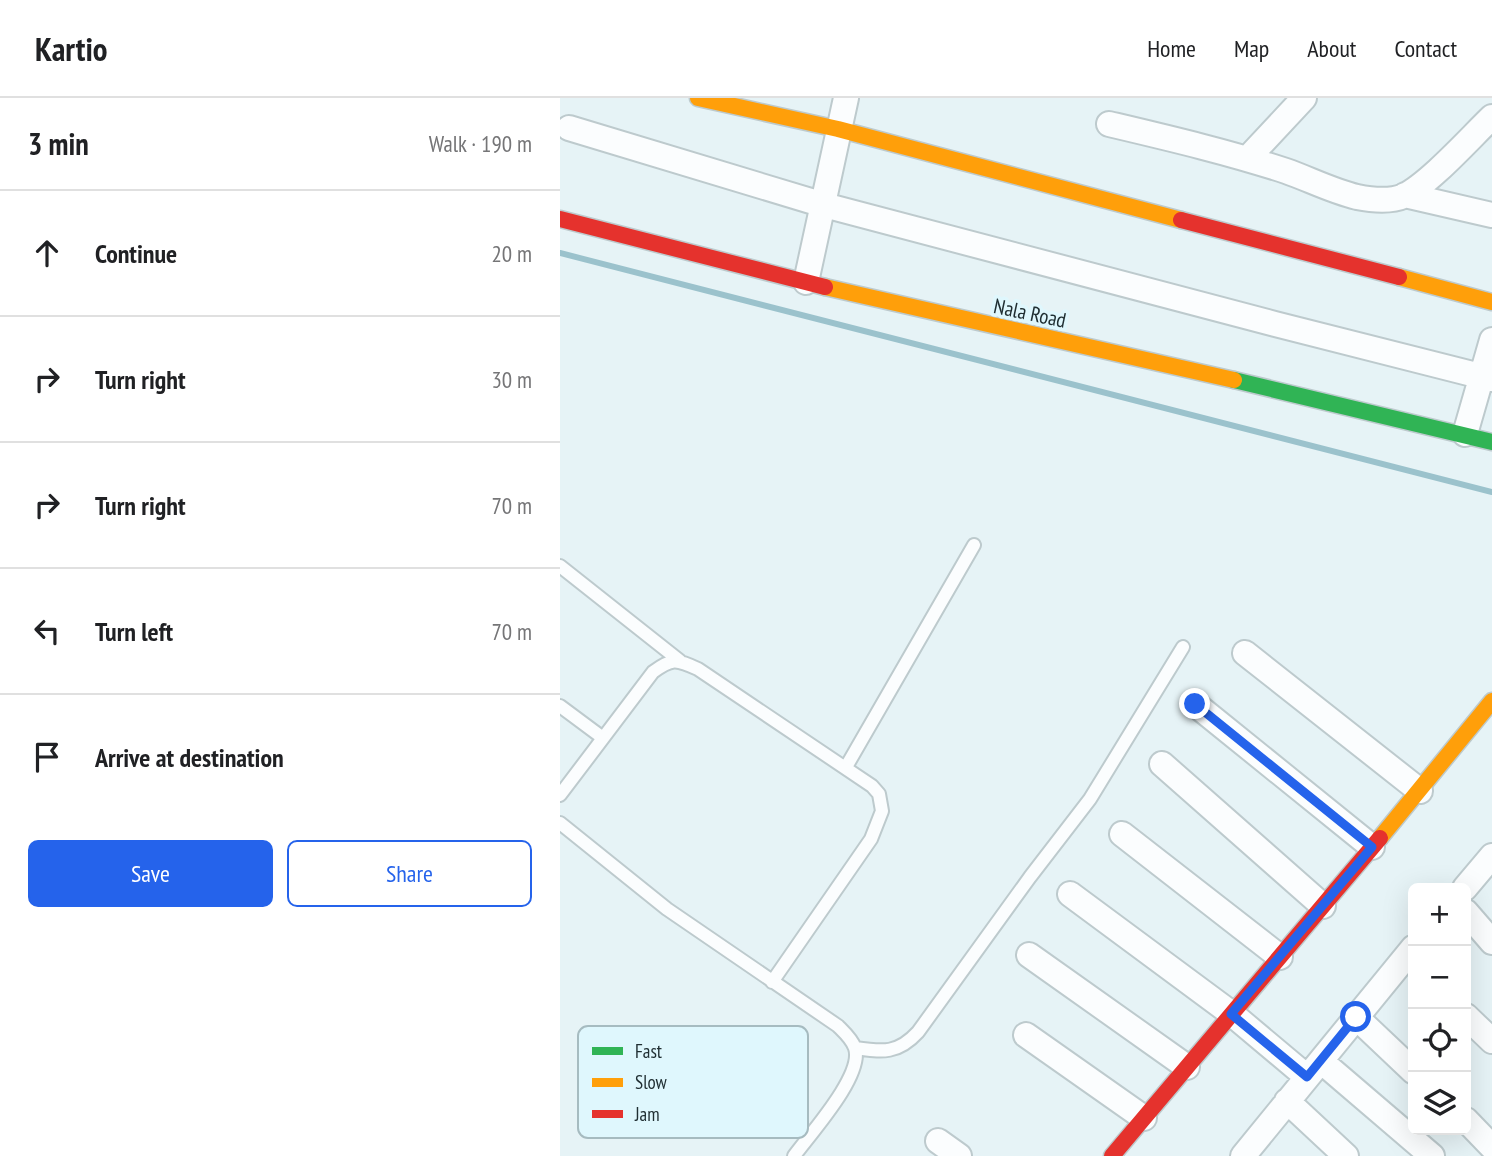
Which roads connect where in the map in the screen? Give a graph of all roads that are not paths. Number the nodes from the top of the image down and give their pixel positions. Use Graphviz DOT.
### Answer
graph roads {
  1 [pos="698,98"];
  2 [pos="846,98"];
  3 [pos="1304,98"];
  4 [pos="1492,117"];
  5 [pos="1109,124"];
  6 [pos="569,128"];
  7 [pos="838,130"];
  8 [pos="1247,159"];
  9 [pos="1405,195"];
  10 [pos="824,205"];
  11 [pos="1492,215"];
  12 [pos="560,219"];
  13 [pos="806,282"];
  14 [pos="1492,302"];
  15 [pos="1492,340"];
  16 [pos="1487,377"];
  17 [pos="1465,434"];
  18 [pos="1492,442"];
  19 [pos="974,545"];
  20 [pos="560,566"];
  21 [pos="1183,647"];
  22 [pos="1245,653"];
  23 [pos="680,661"];
  24 [pos="1492,701"];
  25 [pos="1195,704"];
  26 [pos="560,706"];
  27 [pos="603,738"];
  28 [pos="1162,764"];
  29 [pos="846,767"];
  30 [pos="1420,791"];
  31 [pos="560,795"];
  32 [pos="560,823"];
  33 [pos="1122,834"];
  34 [pos="1372,847"];
  35 [pos="1492,856"];
  36 [pos="1469,883"];
  37 [pos="1070,894"];
  38 [pos="1323,906"];
  39 [pos="1471,918"];
  40 [pos="1492,942"];
  41 [pos="1029,955"];
  42 [pos="1280,957"];
  43 [pos="1408,961"];
  44 [pos="772,982"];
  45 [pos="1231,1014"];
  46 [pos="1356,1017"];
  47 [pos="1471,1021"];
  48 [pos="1027,1035"];
  49 [pos="1492,1041"];
  50 [pos="855,1048"];
  51 [pos="1408,1066"];
  52 [pos="1187,1067"];
  53 [pos="1314,1069"];
  54 [pos="1287,1101"];
  55 [pos="1144,1118"];
  56 [pos="1471,1125"];
  57 [pos="808,1136"];
  58 [pos="806,1138"];
  59 [pos="938,1141"];
  60 [pos="1492,1147"];
  61 [pos="793,1156"];
  62 [pos="959,1156"];
  63 [pos="1112,1156"];
  64 [pos="1244,1156"];
  65 [pos="1346,1156"];
  66 [pos="1432,1156"];
  1 -- 7 [label="street"];
  2 -- 7 [label="street"];
  3 -- 8 [label="street"];
  4 -- 9 [label="street"];
  5 -- 8 [label="street"];
  6 -- 10 [label="street"];
  7 -- 10 [label="street"];
  7 -- 14 [label="street"];
  8 -- 9 [label="street"];
  9 -- 11 [label="street"];
  10 -- 13 [label="street"];
  10 -- 16 [label="street"];
  12 -- 13 [label="street, Nala Road"];
  13 -- 17 [label="street, Nala Road"];
  15 -- 16 [label="street"];
  16 -- 17 [label="street"];
  17 -- 18 [label="street, Nala Road"];
  19 -- 29 [label="lane"];
  20 -- 23 [label="lane"];
  21 -- 50 [label="lane"];
  22 -- 30 [label="street"];
  23 -- 27 [label="lane"];
  23 -- 29 [label="lane"];
  24 -- 30 [label="street"];
  25 -- 34 [label="street"];
  26 -- 27 [label="lane"];
  27 -- 31 [label="lane"];
  28 -- 38 [label="street"];
  29 -- 44 [label="lane"];
  30 -- 34 [label="street"];
  32 -- 44 [label="lane"];
  33 -- 42 [label="street"];
  34 -- 38 [label="street"];
  35 -- 36 [label="street"];
  37 -- 45 [label="street"];
  38 -- 42 [label="street"];
  39 -- 40 [label="street"];
  41 -- 52 [label="street"];
  42 -- 45 [label="street"];
  43 -- 46 [label="street"];
  44 -- 50 [label="lane"];
  45 -- 52 [label="street"];
  45 -- 53 [label="street"];
  46 -- 51 [label="street"];
  46 -- 53 [label="street"];
  47 -- 49 [label="street"];
  48 -- 55 [label="street"];
  50 -- 57 [label="lane"];
  52 -- 55 [label="street"];
  53 -- 54 [label="street"];
  53 -- 66 [label="street"];
  54 -- 64 [label="street"];
  54 -- 65 [label="street"];
  55 -- 63 [label="street"];
  56 -- 60 [label="street"];
  58 -- 61 [label="lane"];
  59 -- 62 [label="street"];
}
